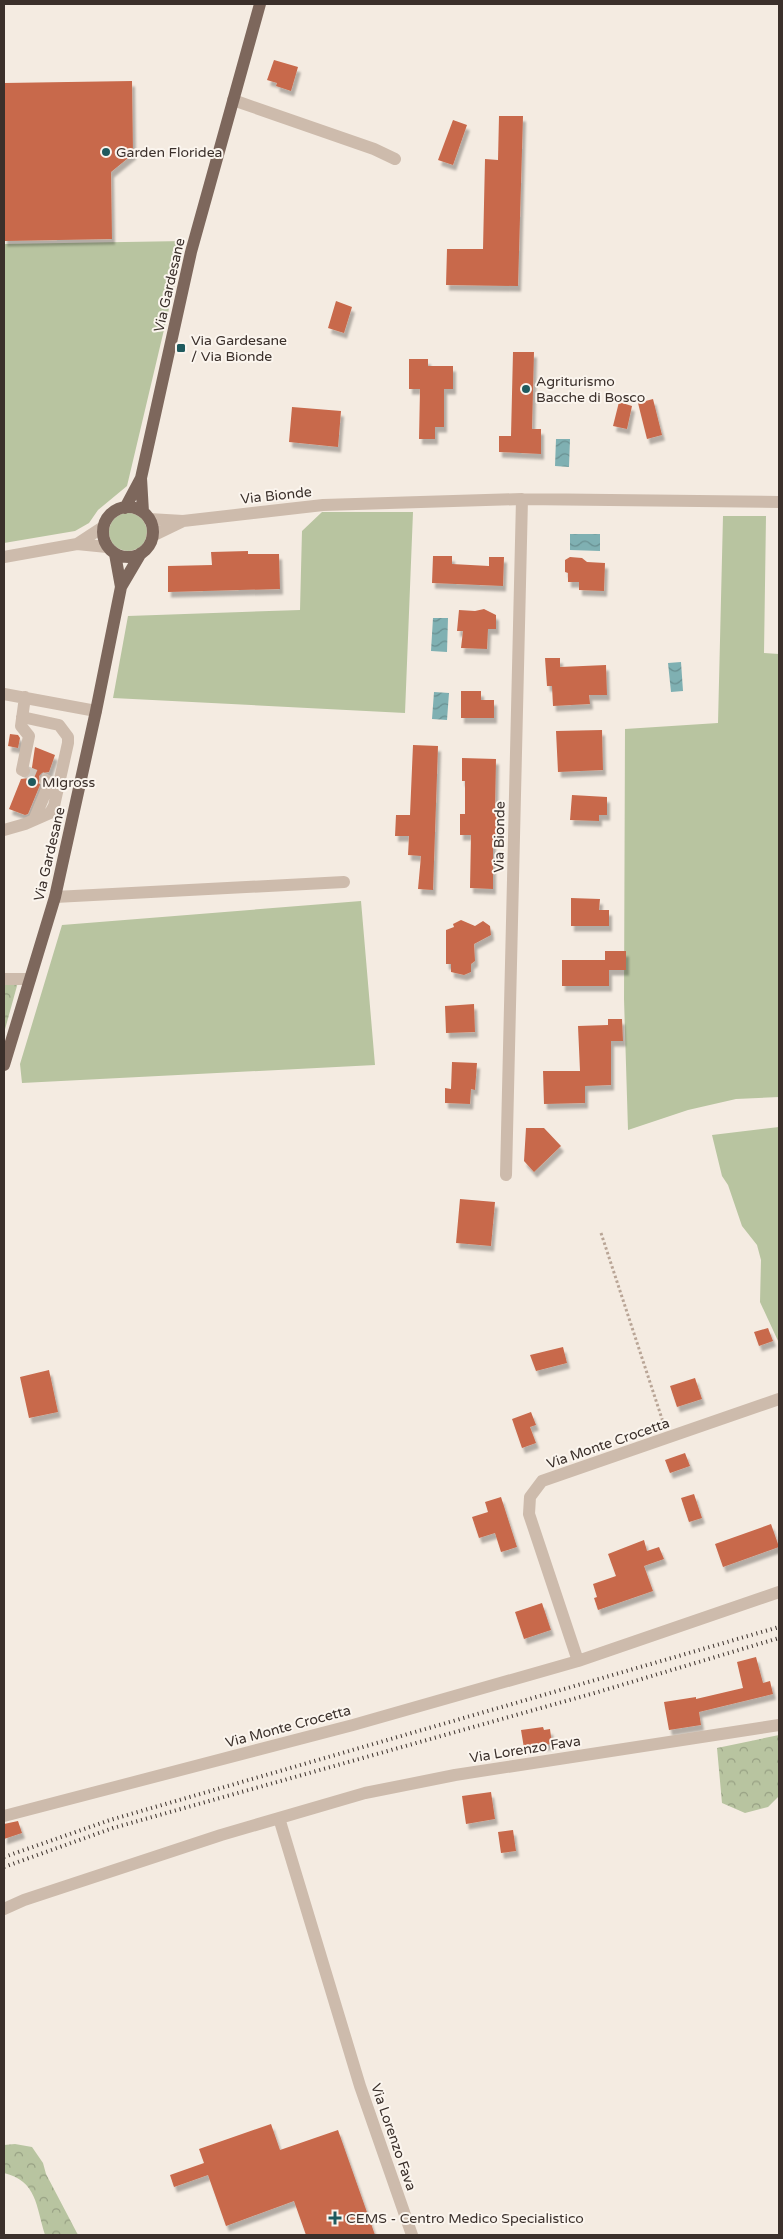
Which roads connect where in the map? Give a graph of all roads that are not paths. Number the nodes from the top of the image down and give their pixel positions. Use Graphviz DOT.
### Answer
graph roads {
  1 [pos="260,4"];
  2 [pos="233,100"];
  3 [pos="395,159"];
  4 [pos="141,478"];
  5 [pos="522,499"];
  6 [pos="779,502"];
  7 [pos="125,508"];
  8 [pos="146,516"];
  9 [pos="182,521"];
  10 [pos="103,527"];
  11 [pos="152,536"];
  12 [pos="76,544"];
  13 [pos="111,551"];
  14 [pos="141,554"];
  15 [pos="4,557"];
  16 [pos="121,587"];
  17 [pos="4,694"];
  18 [pos="25,697"];
  19 [pos="96,711"];
  20 [pos="22,717"];
  21 [pos="24,771"];
  22 [pos="46,780"];
  23 [pos="34,820"];
  24 [pos="4,830"];
  25 [pos="344,882"];
  26 [pos="55,897"];
  27 [pos="4,979"];
  28 [pos="30,979"];
  29 [pos="4,1065"];
  30 [pos="506,1175"];
  31 [pos="779,1399"];
  32 [pos="779,1592"];
  33 [pos="578,1661"];
  34 [pos="779,1724"];
  35 [pos="4,1816"];
  36 [pos="279,1818"];
  37 [pos="4,1909"];
  38 [pos="412,2235"];
  1 -- 2 [label="main road, Via Gardesane"];
  2 -- 3 [label="street"];
  2 -- 4 [label="main road, Via Gardesane"];
  4 -- 7 [label="main road, Via Gardesane"];
  4 -- 8 [label="main road, Via Gardesane"];
  5 -- 6 [label="street, Via Bionde"];
  5 -- 9 [label="street, Via Bionde"];
  5 -- 30 [label="street, Via Bionde"];
  7 -- 8 [label="main road"];
  7 -- 10 [label="main road"];
  8 -- 9 [label="street, Via Bionde"];
  8 -- 11 [label="main road"];
  9 -- 11 [label="street, Via Bionde"];
  10 -- 12 [label="street"];
  10 -- 13 [label="main road"];
  11 -- 14 [label="main road"];
  12 -- 13 [label="street"];
  12 -- 15 [label="street"];
  13 -- 14 [label="main road"];
  13 -- 16 [label="main road, Via Gardesane"];
  14 -- 16 [label="main road, Via Gardesane"];
  16 -- 19 [label="main road, Via Gardesane"];
  17 -- 18 [label="street"];
  18 -- 19 [label="street"];
  18 -- 20 [label="street"];
  19 -- 26 [label="main road, Via Gardesane"];
  20 -- 21 [label="street"];
  20 -- 23 [label="street"];
  22 -- 23 [label="street"];
  23 -- 24 [label="street"];
  25 -- 26 [label="street"];
  26 -- 28 [label="main road, Via Gardesane"];
  27 -- 28 [label="street"];
  28 -- 29 [label="main road, Via Gardesane"];
  31 -- 33 [label="street, Via Monte Crocetta"];
  32 -- 33 [label="street, Via Monte Crocetta"];
  33 -- 35 [label="street, Via Monte Crocetta"];
  34 -- 36 [label="street, Via Lorenzo Fava"];
  36 -- 37 [label="street, Via Lorenzo Fava"];
  36 -- 38 [label="street, Via Lorenzo Fava"];
}
